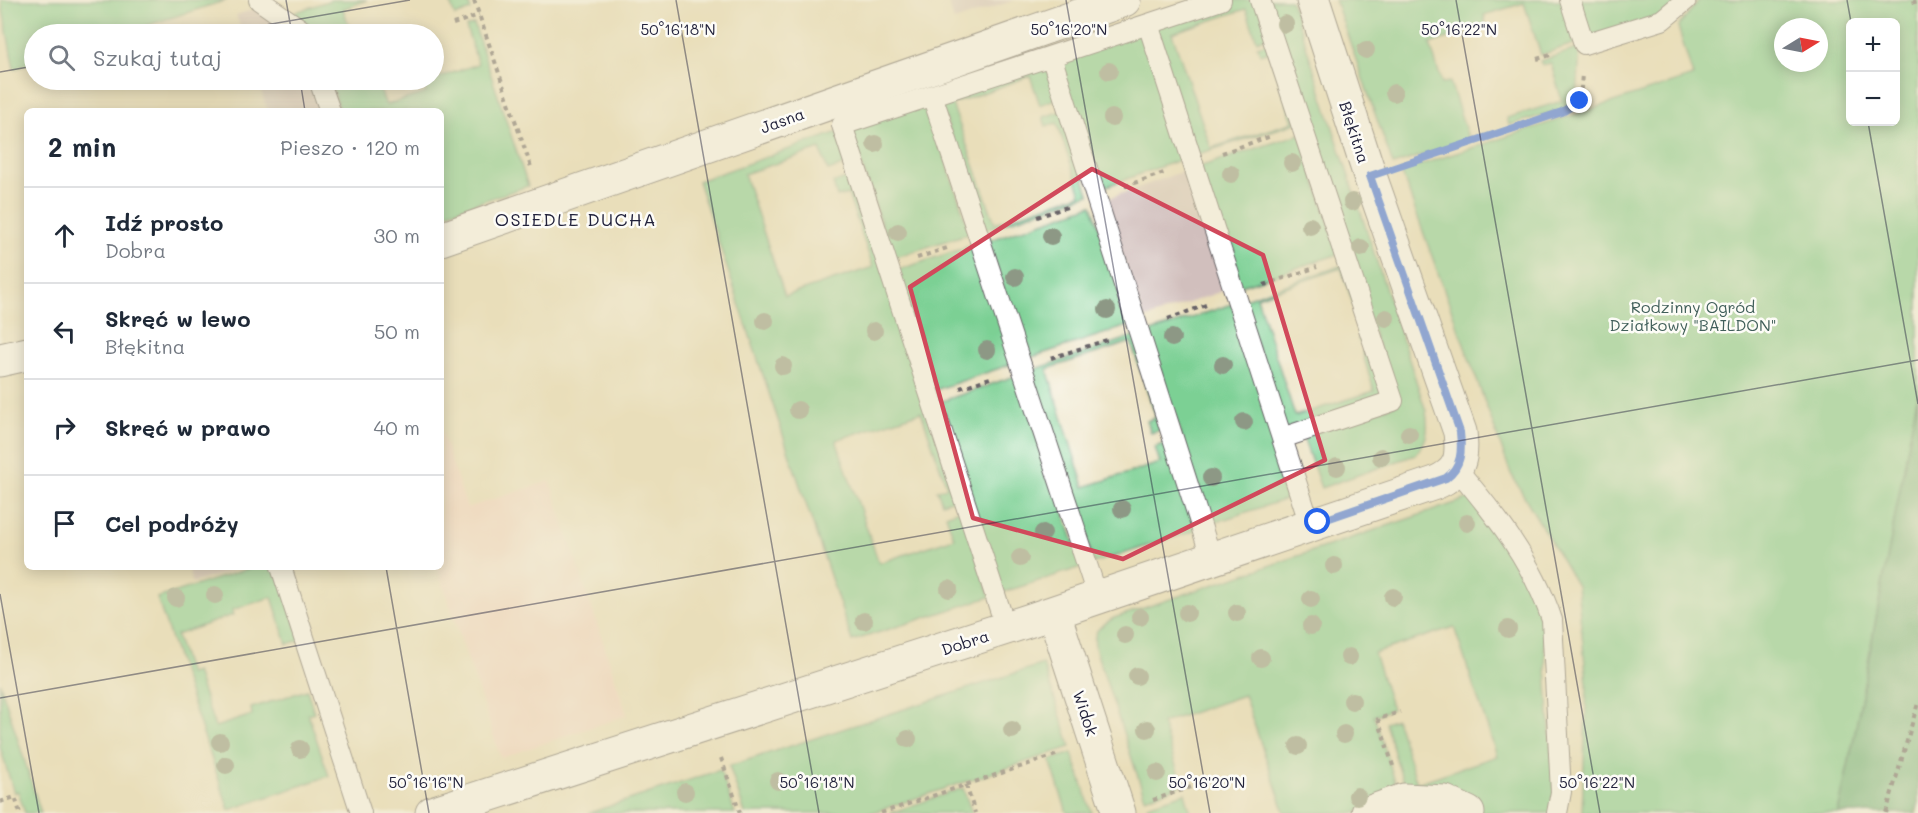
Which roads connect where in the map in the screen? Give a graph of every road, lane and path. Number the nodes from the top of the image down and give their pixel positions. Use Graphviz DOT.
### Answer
graph roads {
  1 [pos="259,0"];
  2 [pos="474,0"];
  3 [pos="1124,0"];
  4 [pos="1221,0"];
  5 [pos="1260,0"];
  6 [pos="1313,0"];
  7 [pos="1570,0"];
  8 [pos="1686,0"];
  9 [pos="1072,8"];
  10 [pos="479,15"];
  11 [pos="292,24"];
  12 [pos="453,24"];
  13 [pos="1148,24"];
  14 [pos="1584,44"];
  15 [pos="1051,56"];
  16 [pos="323,90"];
  17 [pos="932,95"];
  18 [pos="329,108"];
  19 [pos="1370,176"];
  20 [pos="544,205"];
  21 [pos="979,237"];
  22 [pos="444,238"];
  23 [pos="888,267"];
  24 [pos="1138,329"];
  25 [pos="24,355"];
  26 [pos="0,360"];
  27 [pos="1023,368"];
  28 [pos="931,398"];
  29 [pos="1282,438"];
  30 [pos="1456,468"];
  31 [pos="1310,525"];
  32 [pos="1212,560"];
  33 [pos="282,570"];
  34 [pos="1098,598"];
  35 [pos="1054,613"];
  36 [pos="1006,628"];
  37 [pos="1918,703"];
  38 [pos="1400,712"];
  39 [pos="1063,752"];
  40 [pos="966,785"];
  41 [pos="1191,787"];
  42 [pos="1404,800"];
  43 [pos="0,802"];
  44 [pos="1131,808"];
  45 [pos="436,812"];
  46 [pos="20,813"];
  47 [pos="361,813"];
  48 [pos="881,813"];
  49 [pos="975,813"];
  50 [pos="1368,813"];
  51 [pos="1468,813"];
  52 [pos="1557,813"];
  53 [pos="1886,813"];
  1 -- 11 [label="lane"];
  2 -- 10 [label="path"];
  3 -- 9 [label="street, Jasna"];
  4 -- 13 [label="lane"];
  5 -- 29 [label="lane"];
  6 -- 19 [label="street, Błękitna"];
  7 -- 14 [label="lane"];
  8 -- 14 [label="lane"];
  9 -- 20 [label="street, Jasna"];
  10 -- 12 [label="path"];
  10 -- 20 [label="path"];
  13 -- 15 [label="lane"];
  13 -- 29 [label="lane"];
  14 -- 19 [label="path"];
  15 -- 17 [label="lane"];
  15 -- 24 [label="lane"];
  16 -- 18 [label="lane"];
  17 -- 21 [label="lane"];
  17 -- 23 [label="lane"];
  19 -- 30 [label="street, Błękitna"];
  20 -- 22 [label="street, Jasna"];
  21 -- 23 [label="path"];
  21 -- 27 [label="lane"];
  23 -- 28 [label="lane"];
  24 -- 27 [label="path"];
  24 -- 32 [label="lane"];
  25 -- 26 [label="street"];
  27 -- 28 [label="path"];
  27 -- 34 [label="lane"];
  28 -- 36 [label="lane"];
  29 -- 31 [label="lane"];
  30 -- 31 [label="street, Dobra"];
  30 -- 52 [label="lane"];
  31 -- 32 [label="street, Dobra"];
  32 -- 34 [label="street, Dobra"];
  33 -- 47 [label="lane"];
  34 -- 35 [label="street, Dobra"];
  35 -- 36 [label="street, Dobra"];
  35 -- 44 [label="street, Widok"];
  36 -- 45 [label="street, Dobra"];
  37 -- 53 [label="path"];
  38 -- 42 [label="path"];
  39 -- 40 [label="path"];
  40 -- 48 [label="path"];
  40 -- 49 [label="path"];
  41 -- 44 [label="path"];
  42 -- 50 [label="street"];
  42 -- 51 [label="street"];
  43 -- 46 [label="path"];
}
